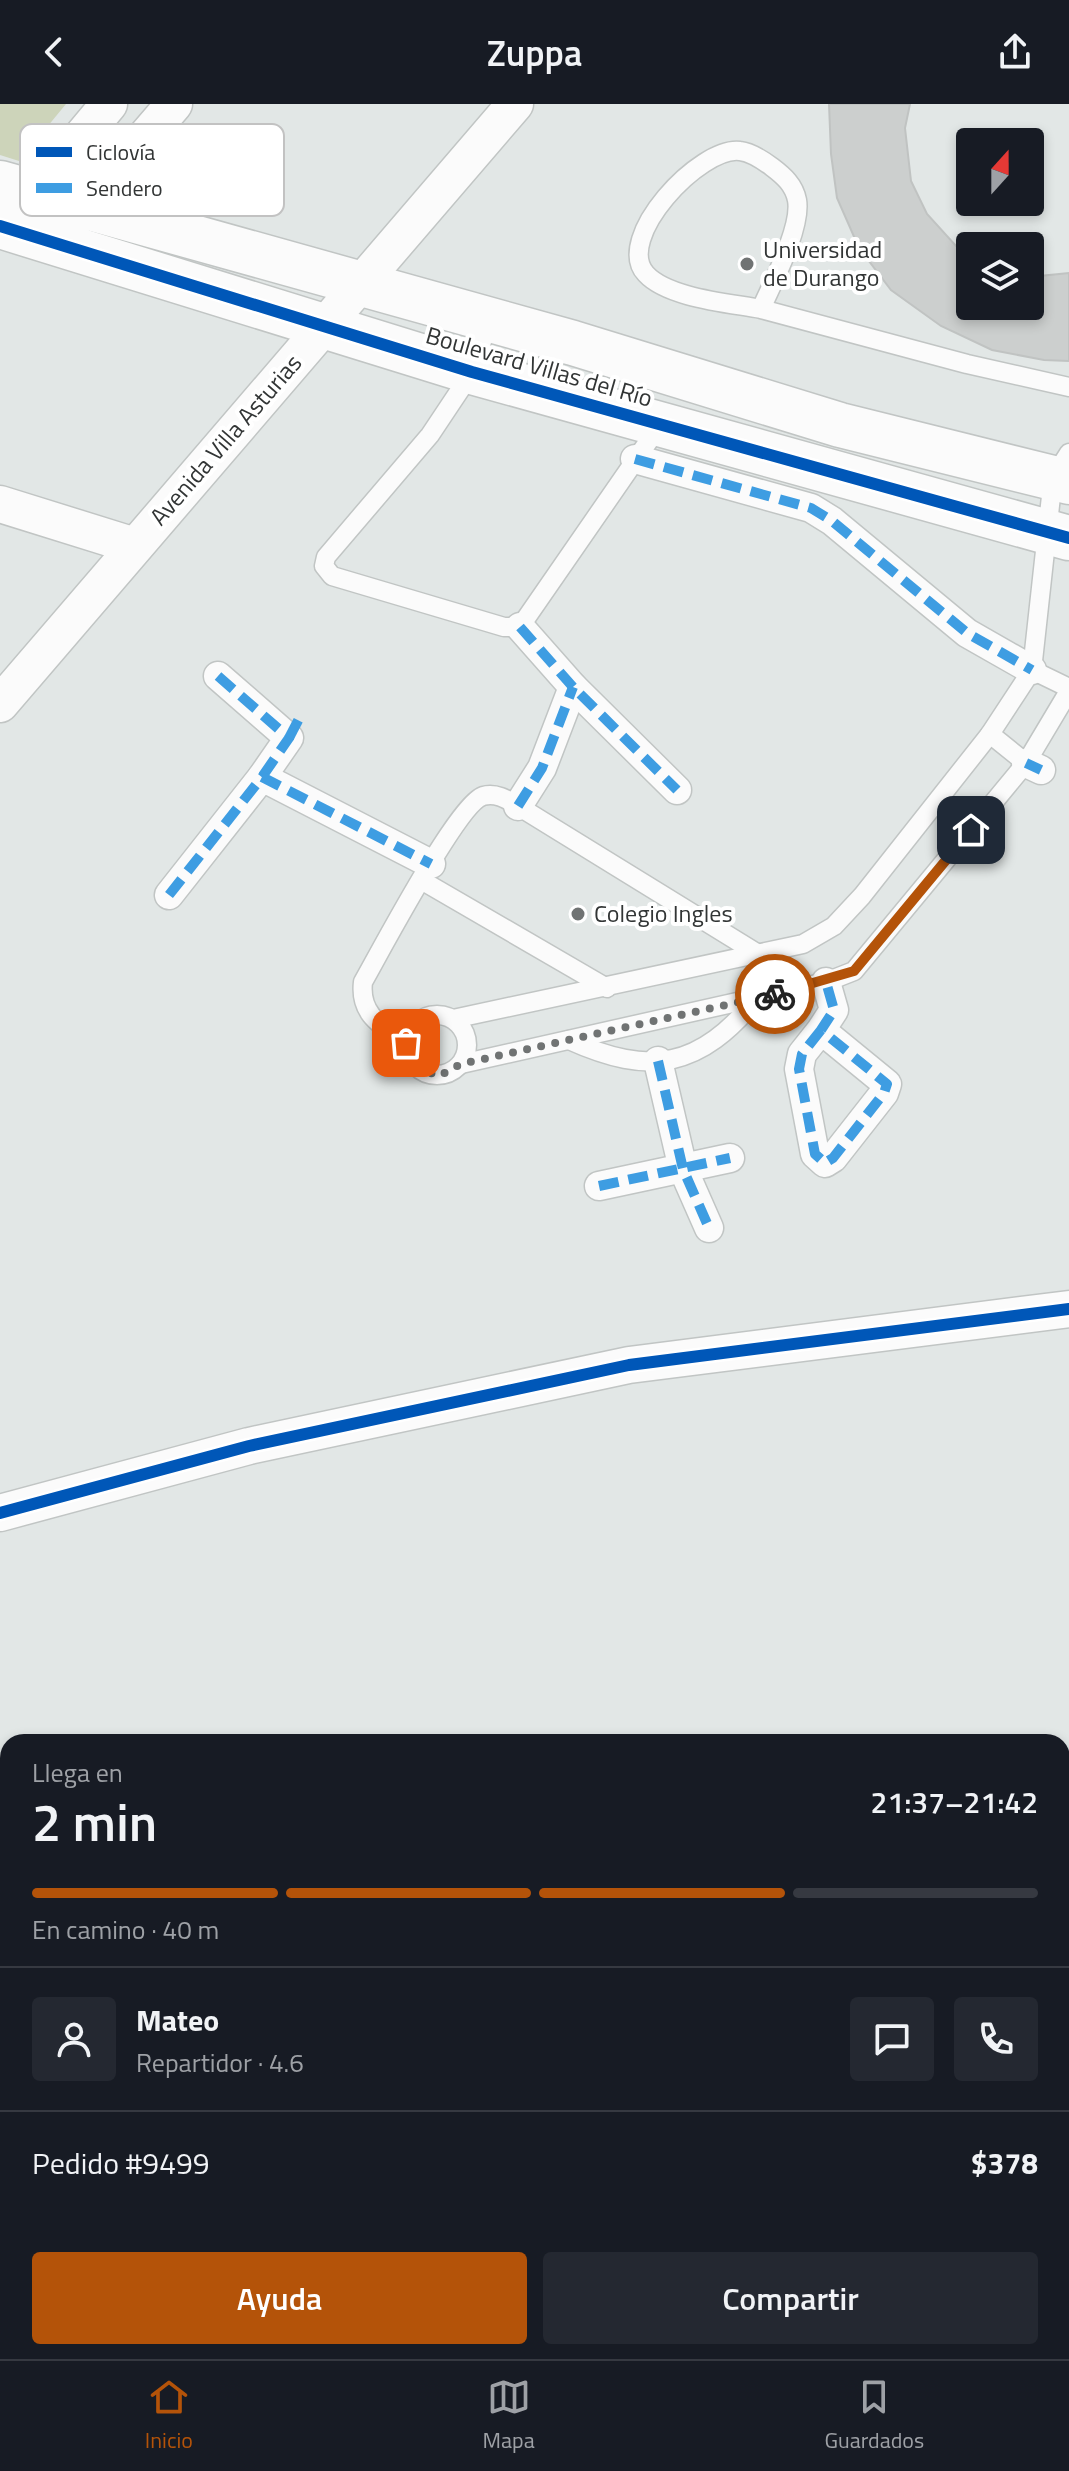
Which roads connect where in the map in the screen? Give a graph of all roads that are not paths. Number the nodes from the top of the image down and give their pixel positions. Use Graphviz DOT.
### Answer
graph roads {
  1 [pos="109,104"];
  2 [pos="174,104"];
  3 [pos="515,104"];
  4 [pos="87,124"];
  5 [pos="157,124"];
  6 [pos="16,187"];
  7 [pos="78,216"];
  8 [pos="113,216"];
  9 [pos="3,227"];
  10 [pos="54,243"];
  11 [pos="358,285"];
  12 [pos="761,309"];
  13 [pos="489,320"];
  14 [pos="322,328"];
  15 [pos="472,372"];
  16 [pos="1069,387"];
  17 [pos="660,424"];
  18 [pos="635,459"];
  19 [pos="1064,471"];
  20 [pos="0,504"];
  21 [pos="1057,533"];
  22 [pos="135,546"];
  23 [pos="520,627"];
  24 [pos="1032,670"];
  25 [pos="218,676"];
  26 [pos="573,687"];
  27 [pos="1069,689"];
  28 [pos="0,704"];
  29 [pos="990,734"];
  30 [pos="1034,767"];
  31 [pos="262,777"];
  32 [pos="677,790"];
  33 [pos="518,806"];
  34 [pos="426,872"];
  35 [pos="169,895"];
  36 [pos="760,955"];
  37 [pos="826,982"];
  38 [pos="607,988"];
  39 [pos="757,998"];
  40 [pos="453,1019"];
  41 [pos="821,1030"];
  42 [pos="569,1040"];
  43 [pos="406,1043"];
  44 [pos="658,1061"];
  45 [pos="461,1064"];
  46 [pos="730,1158"];
  47 [pos="683,1169"];
  48 [pos="599,1186"];
  49 [pos="709,1228"];
  50 [pos="1069,1309"];
  51 [pos="0,1513"];
  1 -- 4 [label="street"];
  2 -- 5 [label="street"];
  3 -- 11 [label="street, Avenida Villa Asturias"];
  6 -- 9 [label="street"];
  7 -- 10 [label="street"];
  8 -- 11 [label="street, Boulevard Villas del Río"];
  9 -- 10 [label="street, Boulevard Villas del Río"];
  10 -- 14 [label="street, Boulevard Villas del Río"];
  11 -- 13 [label="street, Boulevard Villas del Río"];
  11 -- 14 [label="street, Avenida Villa Asturias"];
  12 -- 12 [label="lane"];
  12 -- 16 [label="lane"];
  13 -- 15 [label="lane"];
  13 -- 19 [label="street, Boulevard Villas del Río"];
  14 -- 15 [label="street, Boulevard Villas del Río"];
  14 -- 22 [label="street, Avenida Villa Asturias"];
  15 -- 17 [label="street, Boulevard Villas del Río"];
  15 -- 23 [label="lane"];
  17 -- 18 [label="lane"];
  17 -- 21 [label="street, Boulevard Villas del Río"];
  18 -- 23 [label="lane"];
  18 -- 24 [label="street"];
  19 -- 21 [label="lane"];
  20 -- 22 [label="street"];
  21 -- 24 [label="lane"];
  22 -- 28 [label="street, Avenida Villa Asturias"];
  23 -- 26 [label="street"];
  24 -- 27 [label="lane"];
  24 -- 29 [label="lane"];
  25 -- 31 [label="street"];
  26 -- 32 [label="street"];
  26 -- 33 [label="street"];
  27 -- 30 [label="lane"];
  29 -- 30 [label="lane"];
  29 -- 36 [label="lane"];
  30 -- 37 [label="lane"];
  31 -- 34 [label="street"];
  31 -- 35 [label="street"];
  33 -- 34 [label="lane"];
  33 -- 36 [label="lane"];
  34 -- 38 [label="lane"];
  34 -- 43 [label="lane"];
  36 -- 38 [label="lane"];
  37 -- 39 [label="lane"];
  37 -- 41 [label="street"];
  38 -- 40 [label="lane"];
  39 -- 42 [label="lane"];
  39 -- 44 [label="lane"];
  40 -- 43 [label="lane"];
  40 -- 45 [label="lane"];
  42 -- 44 [label="lane"];
  42 -- 45 [label="lane"];
  43 -- 45 [label="lane"];
  44 -- 47 [label="street"];
  46 -- 47 [label="street"];
  47 -- 48 [label="street"];
  47 -- 49 [label="street"];
  50 -- 51 [label="street"];
}
